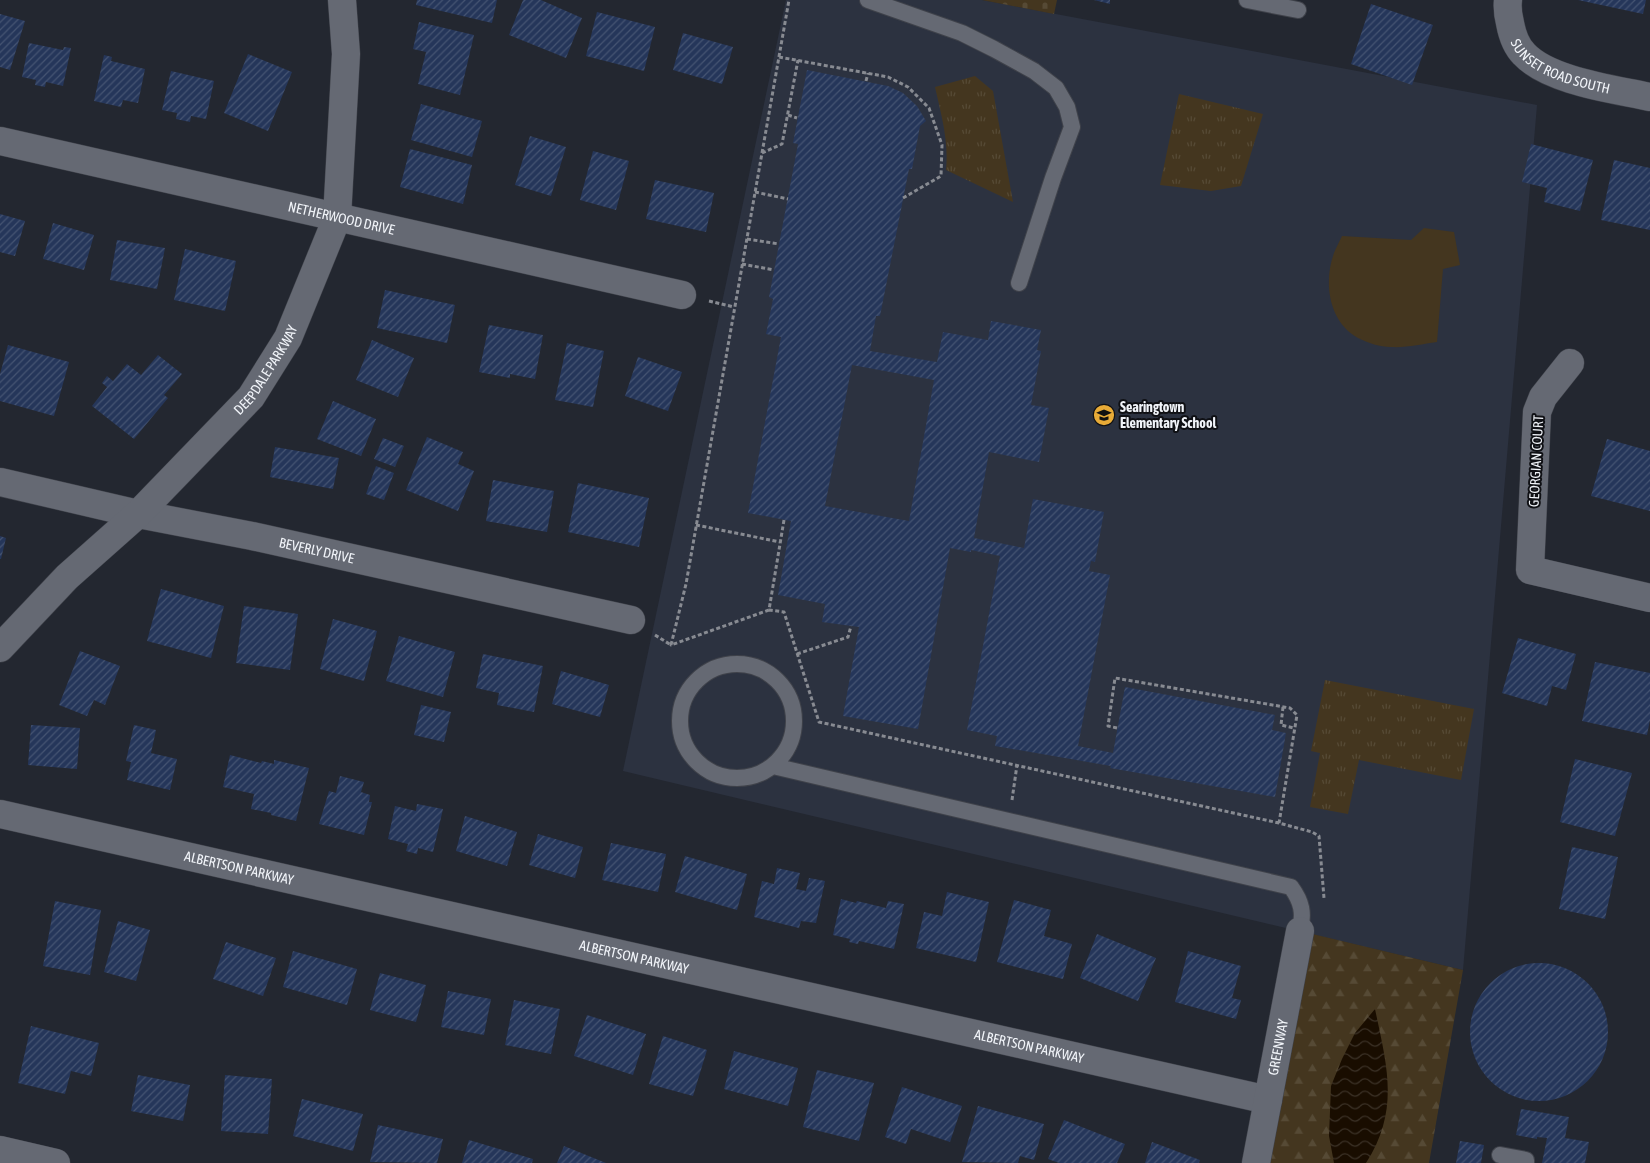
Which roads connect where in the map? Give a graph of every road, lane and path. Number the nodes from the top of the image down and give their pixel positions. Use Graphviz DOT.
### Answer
graph roads {
  1 [pos="342,0"];
  2 [pos="789,0"];
  3 [pos="868,0"];
  4 [pos="1247,0"];
  5 [pos="1508,0"];
  6 [pos="1298,10"];
  7 [pos="779,56"];
  8 [pos="798,60"];
  9 [pos="868,73"];
  10 [pos="866,80"];
  11 [pos="1650,97"];
  12 [pos="788,115"];
  13 [pos="797,118"];
  14 [pos="0,141"];
  15 [pos="762,153"];
  16 [pos="755,192"];
  17 [pos="904,198"];
  18 [pos="788,199"];
  19 [pos="337,218"];
  20 [pos="747,238"];
  21 [pos="779,244"];
  22 [pos="742,264"];
  23 [pos="774,270"];
  24 [pos="1020,283"];
  25 [pos="682,295"];
  26 [pos="1570,363"];
  27 [pos="0,482"];
  28 [pos="138,514"];
  29 [pos="784,520"];
  30 [pos="696,525"];
  31 [pos="780,542"];
  32 [pos="1650,598"];
  33 [pos="769,610"];
  34 [pos="632,620"];
  35 [pos="851,626"];
  36 [pos="0,648"];
  37 [pos="797,654"];
  38 [pos="1283,707"];
  39 [pos="1117,728"];
  40 [pos="1294,728"];
  41 [pos="1018,765"];
  42 [pos="773,766"];
  43 [pos="0,814"];
  44 [pos="1010,821"];
  45 [pos="1279,823"];
  46 [pos="1324,900"];
  47 [pos="1300,931"];
  48 [pos="1268,1100"];
  49 [pos="0,1150"];
  50 [pos="1500,1155"];
  51 [pos="56,1163"];
  52 [pos="1256,1163"];
  53 [pos="1526,1163"];
  1 -- 19 [label="street, DEEPDALE PARKWAY"];
  2 -- 7 [label="path"];
  3 -- 24 [label="lane"];
  4 -- 6 [label="lane"];
  5 -- 11 [label="street, SUNSET ROAD SOUTH"];
  7 -- 8 [label="path"];
  7 -- 15 [label="path"];
  8 -- 9 [label="path"];
  8 -- 12 [label="path"];
  9 -- 10 [label="path"];
  9 -- 17 [label="path"];
  12 -- 13 [label="path"];
  12 -- 15 [label="path"];
  14 -- 19 [label="street, NETHERWOOD DRIVE"];
  15 -- 16 [label="path"];
  16 -- 18 [label="path"];
  16 -- 20 [label="path"];
  19 -- 25 [label="street, NETHERWOOD DRIVE"];
  19 -- 28 [label="street, DEEPDALE PARKWAY"];
  20 -- 21 [label="path"];
  20 -- 22 [label="path"];
  22 -- 23 [label="path"];
  22 -- 30 [label="path"];
  26 -- 32 [label="street, GEORGIAN COURT"];
  27 -- 28 [label="street, BEVERLY DRIVE"];
  28 -- 34 [label="street, BEVERLY DRIVE"];
  28 -- 36 [label="street, DEEPDALE PARKWAY"];
  29 -- 31 [label="path"];
  30 -- 31 [label="path"];
  30 -- 33 [label="path"];
  31 -- 33 [label="path"];
  33 -- 37 [label="path"];
  35 -- 37 [label="path"];
  37 -- 41 [label="path"];
  38 -- 39 [label="path"];
  38 -- 40 [label="path"];
  38 -- 40 [label="path"];
  40 -- 45 [label="path"];
  41 -- 44 [label="path"];
  41 -- 45 [label="path"];
  42 -- 42 [label="lane"];
  42 -- 44 [label="lane"];
  43 -- 48 [label="street, ALBERTSON PARKWAY"];
  44 -- 47 [label="lane"];
  45 -- 46 [label="path"];
  47 -- 48 [label="street, GREENWAY"];
  48 -- 52 [label="street, GREENWAY"];
  49 -- 51 [label="street"];
  50 -- 53 [label="lane"];
}
